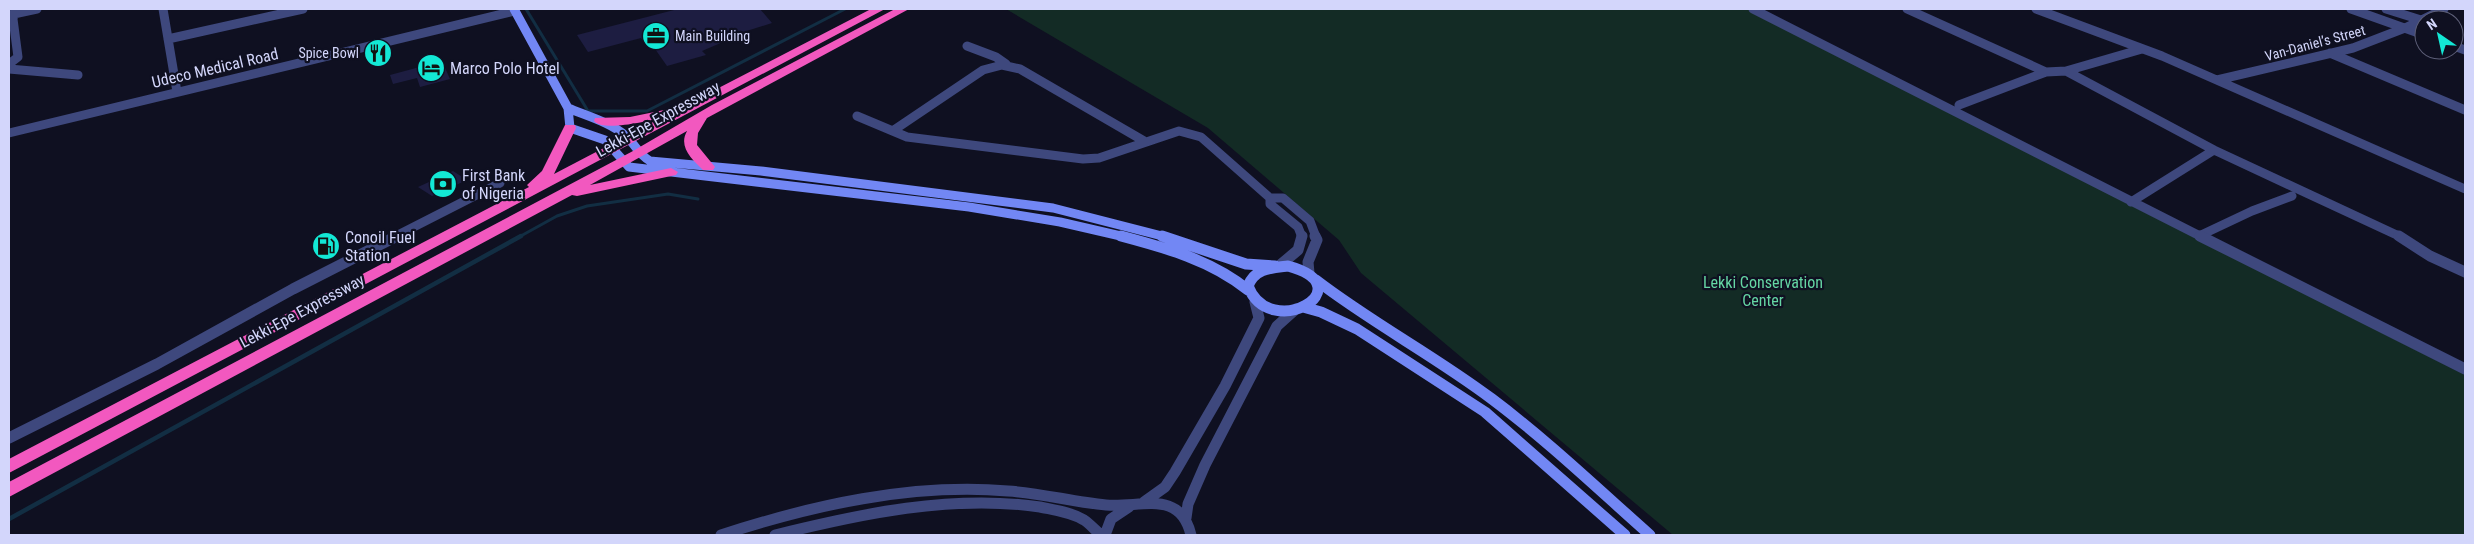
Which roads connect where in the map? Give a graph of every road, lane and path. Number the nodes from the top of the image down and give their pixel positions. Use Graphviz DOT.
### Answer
graph roads {
  1 [pos="37,9"];
  2 [pos="163,9"];
  3 [pos="303,9"];
  4 [pos="879,9"];
  5 [pos="903,9"];
  6 [pos="1753,9"];
  7 [pos="1907,9"];
  8 [pos="2036,9"];
  9 [pos="2351,9"];
  10 [pos="2386,9"];
  11 [pos="515,10"];
  12 [pos="13,12"];
  13 [pos="2414,18"];
  14 [pos="2414,24"];
  15 [pos="2405,28"];
  16 [pos="2414,31"];
  17 [pos="168,39"];
  18 [pos="967,46"];
  19 [pos="2142,49"];
  20 [pos="2330,53"];
  21 [pos="9,64"];
  22 [pos="1006,64"];
  23 [pos="767,68"];
  24 [pos="9,69"];
  25 [pos="2066,71"];
  26 [pos="2046,72"];
  27 [pos="78,75"];
  28 [pos="2217,80"];
  29 [pos="177,92"];
  30 [pos="1959,104"];
  31 [pos="695,105"];
  32 [pos="568,108"];
  33 [pos="716,108"];
  34 [pos="2465,110"];
  35 [pos="857,116"];
  36 [pos="600,121"];
  37 [pos="570,128"];
  38 [pos="894,130"];
  39 [pos="9,133"];
  40 [pos="1144,141"];
  41 [pos="635,147"];
  42 [pos="2214,150"];
  43 [pos="618,154"];
  44 [pos="708,167"];
  45 [pos="671,172"];
  46 [pos="500,183"];
  47 [pos="2465,189"];
  48 [pos="2292,196"];
  49 [pos="1270,198"];
  50 [pos="2131,202"];
  51 [pos="545,203"];
  52 [pos="508,206"];
  53 [pos="2199,236"];
  54 [pos="1277,266"];
  55 [pos="2465,272"];
  56 [pos="1312,277"];
  57 [pos="388,286"];
  58 [pos="1248,290"];
  59 [pos="1255,302"];
  60 [pos="1300,308"];
  61 [pos="2465,369"];
  62 [pos="9,438"];
  63 [pos="9,467"];
  64 [pos="9,490"];
  65 [pos="1137,504"];
  66 [pos="1186,518"];
  67 [pos="721,535"];
  68 [pos="775,535"];
  69 [pos="1101,535"];
  70 [pos="1105,535"];
  71 [pos="1191,535"];
  72 [pos="1625,535"];
  73 [pos="1650,535"];
  1 -- 12 [label="street"];
  2 -- 17 [label="street"];
  3 -- 17 [label="street"];
  4 -- 23 [label="highway, Lekki-Epe Expressway"];
  5 -- 33 [label="highway, Lekki-Epe Expressway"];
  6 -- 50 [label="street"];
  7 -- 26 [label="street"];
  8 -- 19 [label="street"];
  9 -- 15 [label="street"];
  10 -- 13 [label="street"];
  11 -- 29 [label="street, Udeco Medical Road"];
  11 -- 32 [label="street"];
  12 -- 21 [label="street"];
  14 -- 15 [label="street, Van-Daniel’s Street"];
  15 -- 16 [label="street"];
  15 -- 20 [label="street, Van-Daniel’s Street"];
  17 -- 29 [label="street"];
  18 -- 22 [label="street"];
  19 -- 25 [label="street"];
  19 -- 28 [label="street"];
  20 -- 28 [label="street, Van-Daniel’s Street"];
  20 -- 34 [label="street"];
  22 -- 38 [label="street"];
  22 -- 40 [label="street"];
  23 -- 31 [label="highway, Lekki-Epe Expressway"];
  23 -- 41 [label="highway"];
  24 -- 27 [label="street"];
  25 -- 26 [label="street"];
  25 -- 42 [label="street"];
  26 -- 30 [label="street"];
  28 -- 47 [label="street"];
  29 -- 39 [label="street, Udeco Medical Road"];
  31 -- 36 [label="highway"];
  31 -- 41 [label="highway, Lekki-Epe Expressway"];
  32 -- 36 [label="street"];
  32 -- 37 [label="street"];
  33 -- 41 [label="highway, Lekki-Epe Expressway"];
  33 -- 44 [label="highway"];
  35 -- 38 [label="street"];
  36 -- 41 [label="street"];
  37 -- 43 [label="street"];
  37 -- 52 [label="highway"];
  38 -- 40 [label="street"];
  40 -- 49 [label="street"];
  41 -- 43 [label="highway, Lekki-Epe Expressway"];
  41 -- 44 [label="street"];
  42 -- 50 [label="street"];
  42 -- 55 [label="street"];
  43 -- 45 [label="street"];
  43 -- 51 [label="highway, Lekki-Epe Expressway"];
  43 -- 52 [label="highway, Lekki-Epe Expressway"];
  43 -- 57 [label="highway"];
  44 -- 54 [label="street"];
  45 -- 51 [label="highway"];
  45 -- 58 [label="street"];
  46 -- 62 [label="street"];
  48 -- 53 [label="street"];
  49 -- 54 [label="street"];
  49 -- 56 [label="street"];
  50 -- 53 [label="street"];
  51 -- 57 [label="highway, Lekki-Epe Expressway"];
  52 -- 63 [label="highway, Lekki-Epe Expressway"];
  53 -- 61 [label="street"];
  54 -- 56 [label="street"];
  54 -- 58 [label="street"];
  56 -- 60 [label="street"];
  56 -- 73 [label="street"];
  57 -- 64 [label="highway, Lekki-Epe Expressway"];
  58 -- 59 [label="street"];
  59 -- 60 [label="street"];
  59 -- 65 [label="street"];
  60 -- 66 [label="street"];
  60 -- 72 [label="street"];
  65 -- 66 [label="street"];
  65 -- 67 [label="street"];
  65 -- 70 [label="street"];
  66 -- 71 [label="street"];
  68 -- 69 [label="street"];
}
